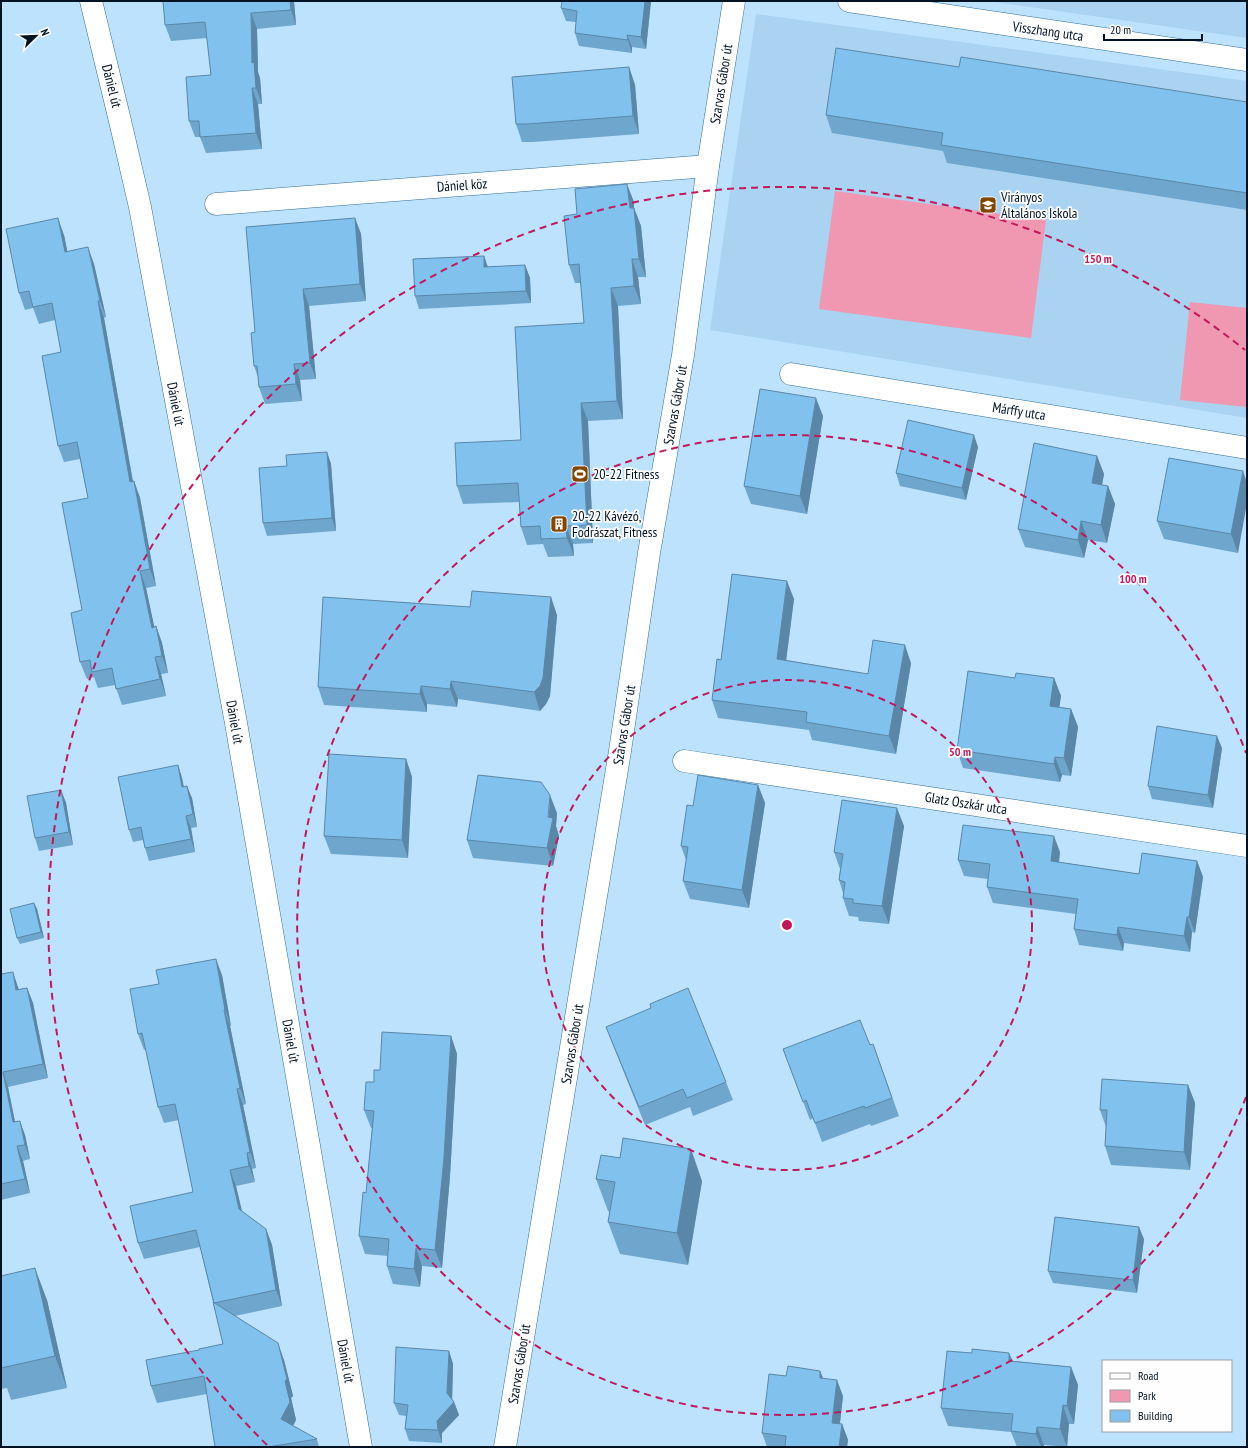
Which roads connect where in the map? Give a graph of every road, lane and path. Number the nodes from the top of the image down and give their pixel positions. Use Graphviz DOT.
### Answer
graph roads {
  1 [pos="91,1"];
  2 [pos="734,1"];
  3 [pos="849,1"];
  4 [pos="1247,60"];
  5 [pos="708,166"];
  6 [pos="216,204"];
  7 [pos="791,374"];
  8 [pos="1247,448"];
  9 [pos="684,761"];
  10 [pos="1247,846"];
  11 [pos="361,1447"];
  12 [pos="505,1447"];
  1 -- 11 [label="street, Dániel út"];
  2 -- 5 [label="street, Szarvas Gábor út"];
  3 -- 4 [label="street, Visszhang utca"];
  5 -- 6 [label="street, Dániel köz"];
  5 -- 12 [label="street, Szarvas Gábor út"];
  7 -- 8 [label="street, Márffy utca"];
  9 -- 10 [label="street, Glatz Oszkár utca"];
}
